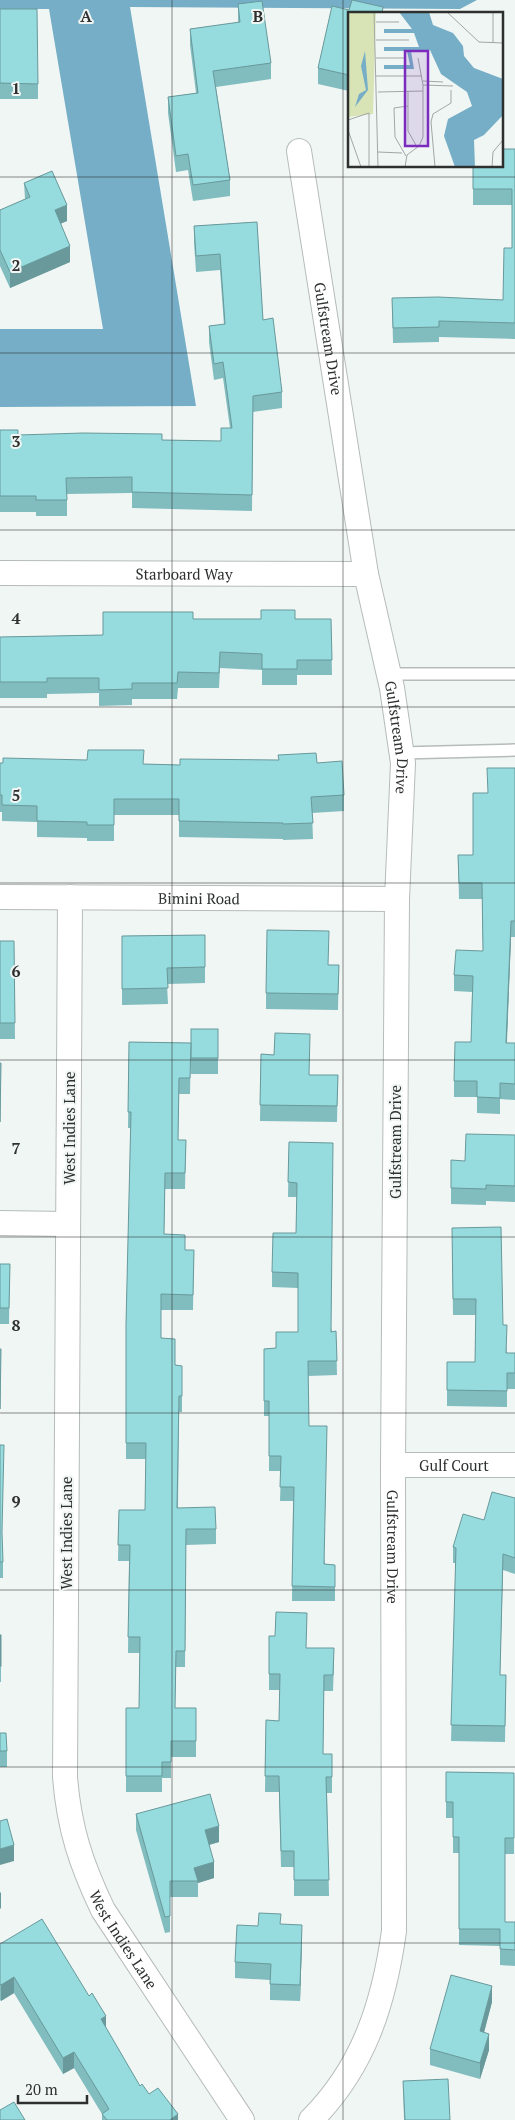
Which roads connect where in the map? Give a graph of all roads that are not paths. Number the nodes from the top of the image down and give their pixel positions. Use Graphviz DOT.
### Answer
graph roads {
  1 [pos="299,151"];
  2 [pos="0,573"];
  3 [pos="366,574"];
  4 [pos="389,674"];
  5 [pos="515,674"];
  6 [pos="515,750"];
  7 [pos="401,754"];
  8 [pos="0,897"];
  9 [pos="70,897"];
  10 [pos="397,899"];
  11 [pos="0,1223"];
  12 [pos="68,1224"];
  13 [pos="393,1465"];
  14 [pos="515,1466"];
  15 [pos="242,2120"];
  16 [pos="311,2120"];
  1 -- 3 [label="street, Gulfstream Drive"];
  2 -- 3 [label="street, Starboard Way"];
  3 -- 4 [label="street, Gulfstream Drive"];
  4 -- 5 [label="lane"];
  4 -- 7 [label="street, Gulfstream Drive"];
  6 -- 7 [label="lane"];
  7 -- 10 [label="street, Gulfstream Drive"];
  8 -- 9 [label="street, Bimini Road"];
  9 -- 10 [label="street, Bimini Road"];
  9 -- 12 [label="street, West Indies Lane"];
  10 -- 13 [label="street, Gulfstream Drive"];
  11 -- 12 [label="street"];
  12 -- 15 [label="street, West Indies Lane"];
  13 -- 14 [label="street, Gulf Court"];
  13 -- 16 [label="street, Gulfstream Drive"];
}
